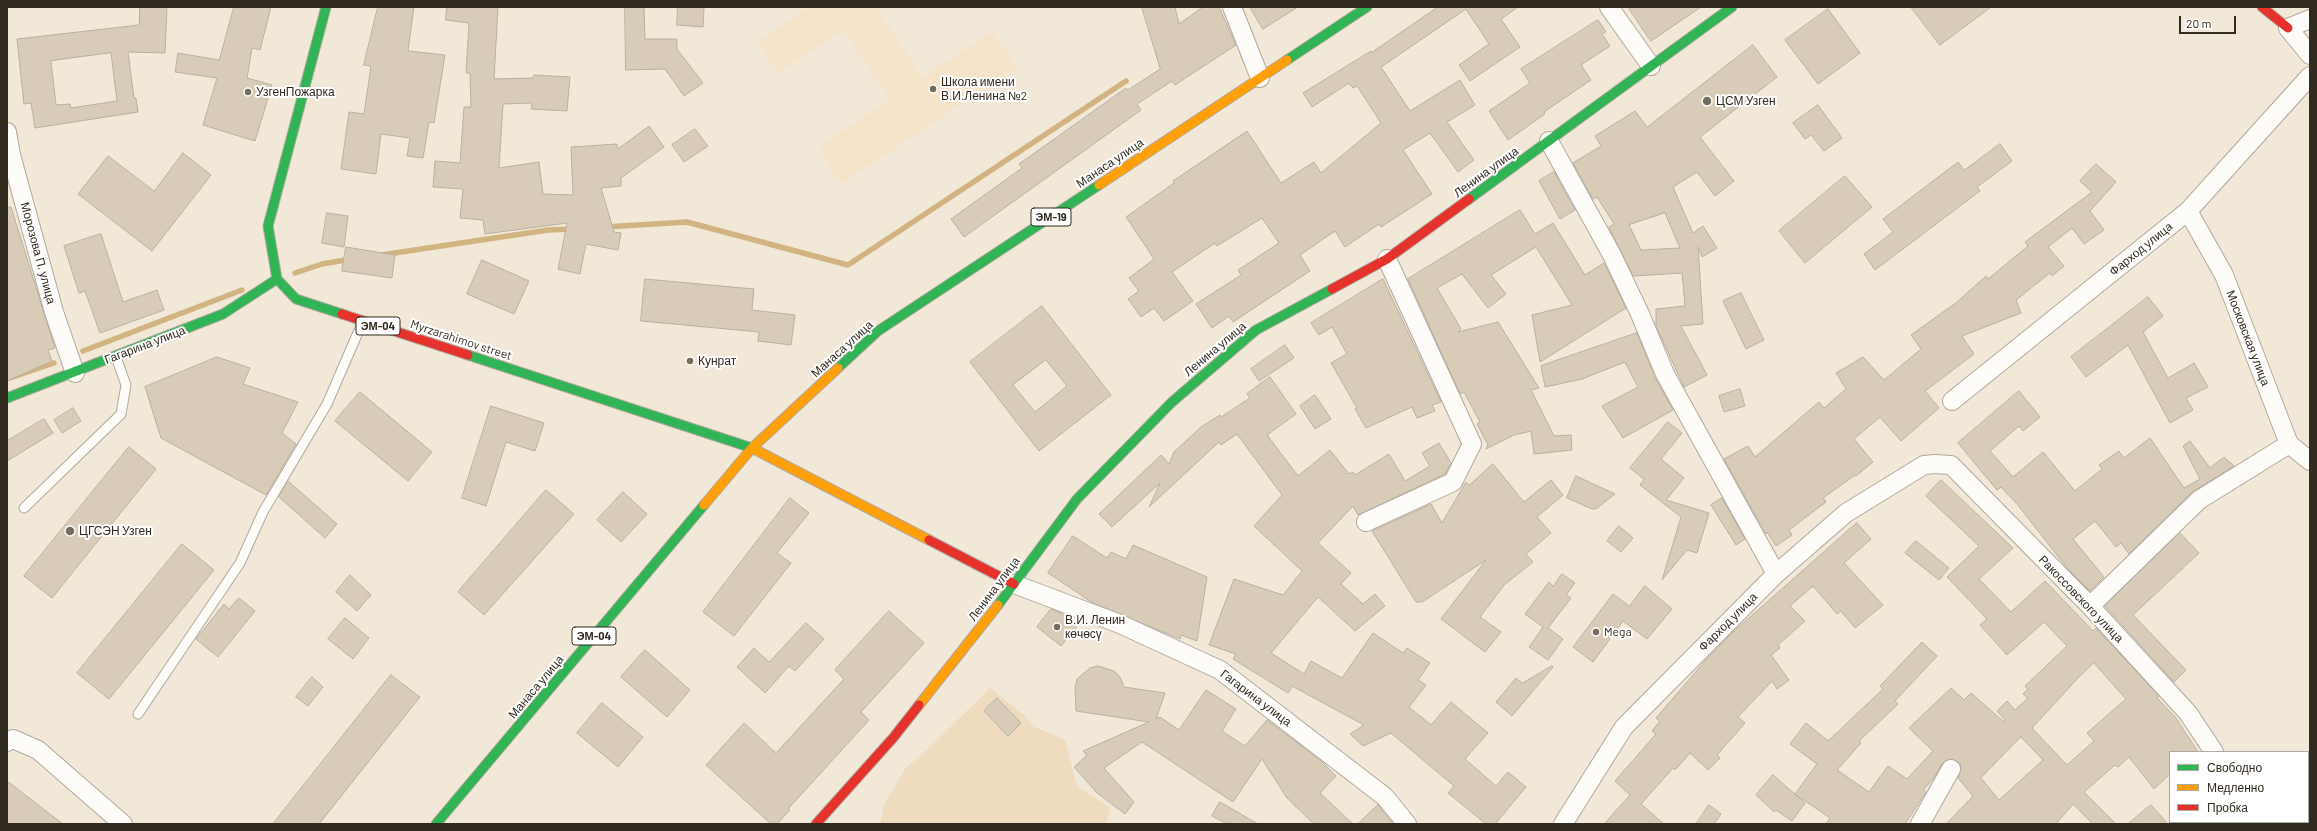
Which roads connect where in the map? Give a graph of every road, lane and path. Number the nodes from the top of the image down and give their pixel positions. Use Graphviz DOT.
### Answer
graph roads {
  1 [pos="326,7"];
  2 [pos="1232,7"];
  3 [pos="1367,7"];
  4 [pos="1609,7"];
  5 [pos="1732,7"];
  6 [pos="2262,7"];
  7 [pos="2310,19"];
  8 [pos="2288,28"];
  9 [pos="2310,55"];
  10 [pos="1651,66"];
  11 [pos="2310,76"];
  12 [pos="1260,78"];
  13 [pos="7,132"];
  14 [pos="1550,141"];
  15 [pos="2188,211"];
  16 [pos="1387,259"];
  17 [pos="277,279"];
  18 [pos="363,321"];
  19 [pos="116,357"];
  20 [pos="75,373"];
  21 [pos="7,398"];
  22 [pos="1952,401"];
  23 [pos="2289,444"];
  24 [pos="752,448"];
  25 [pos="2310,462"];
  26 [pos="1935,464"];
  27 [pos="24,508"];
  28 [pos="1366,522"];
  29 [pos="1776,574"];
  30 [pos="1014,584"];
  31 [pos="2090,606"];
  32 [pos="138,714"];
  33 [pos="7,742"];
  34 [pos="2213,751"];
  35 [pos="1951,769"];
  36 [pos="123,824"];
  37 [pos="436,824"];
  38 [pos="816,824"];
  39 [pos="1407,824"];
  40 [pos="1563,824"];
  41 [pos="1920,824"];
  1 -- 17 [label="main road"];
  2 -- 12 [label="street"];
  3 -- 12 [label="main road, Манаса улица / ЭМ-19"];
  4 -- 10 [label="street"];
  5 -- 10 [label="main road, Ленина улица"];
  6 -- 8 [label="main road"];
  7 -- 8 [label="street"];
  8 -- 9 [label="street"];
  10 -- 14 [label="main road, Ленина улица"];
  11 -- 15 [label="street, Фарход улица"];
  12 -- 24 [label="main road, Манаса улица / ЭМ-19"];
  13 -- 20 [label="street, Морозова П. улица"];
  14 -- 16 [label="main road, Ленина улица"];
  14 -- 29 [label="street"];
  15 -- 22 [label="street, Фарход улица"];
  15 -- 23 [label="street, Московская улица"];
  16 -- 28 [label="street"];
  16 -- 30 [label="main road, Ленина улица"];
  17 -- 18 [label="main road, Myrzarahimov street / ЭМ-04"];
  17 -- 19 [label="main road, Гагарина улица"];
  18 -- 24 [label="main road, Myrzarahimov street / ЭМ-04"];
  18 -- 32 [label="lane"];
  19 -- 20 [label="main road, Гагарина улица"];
  19 -- 27 [label="lane"];
  20 -- 21 [label="main road, Гагарина улица"];
  23 -- 25 [label="street, Московская улица"];
  23 -- 31 [label="street"];
  24 -- 30 [label="main road, Myrzarahimov street"];
  24 -- 37 [label="main road, Манаса улица / ЭМ-04"];
  26 -- 29 [label="street, Фарход улица"];
  26 -- 31 [label="street, Ракоссовского улица"];
  29 -- 40 [label="street, Фарход улица"];
  30 -- 38 [label="main road, Ленина улица"];
  30 -- 39 [label="street, Гагарина улица"];
  31 -- 34 [label="street, Ракоссовского улица"];
  33 -- 36 [label="street"];
  35 -- 41 [label="street"];
}
